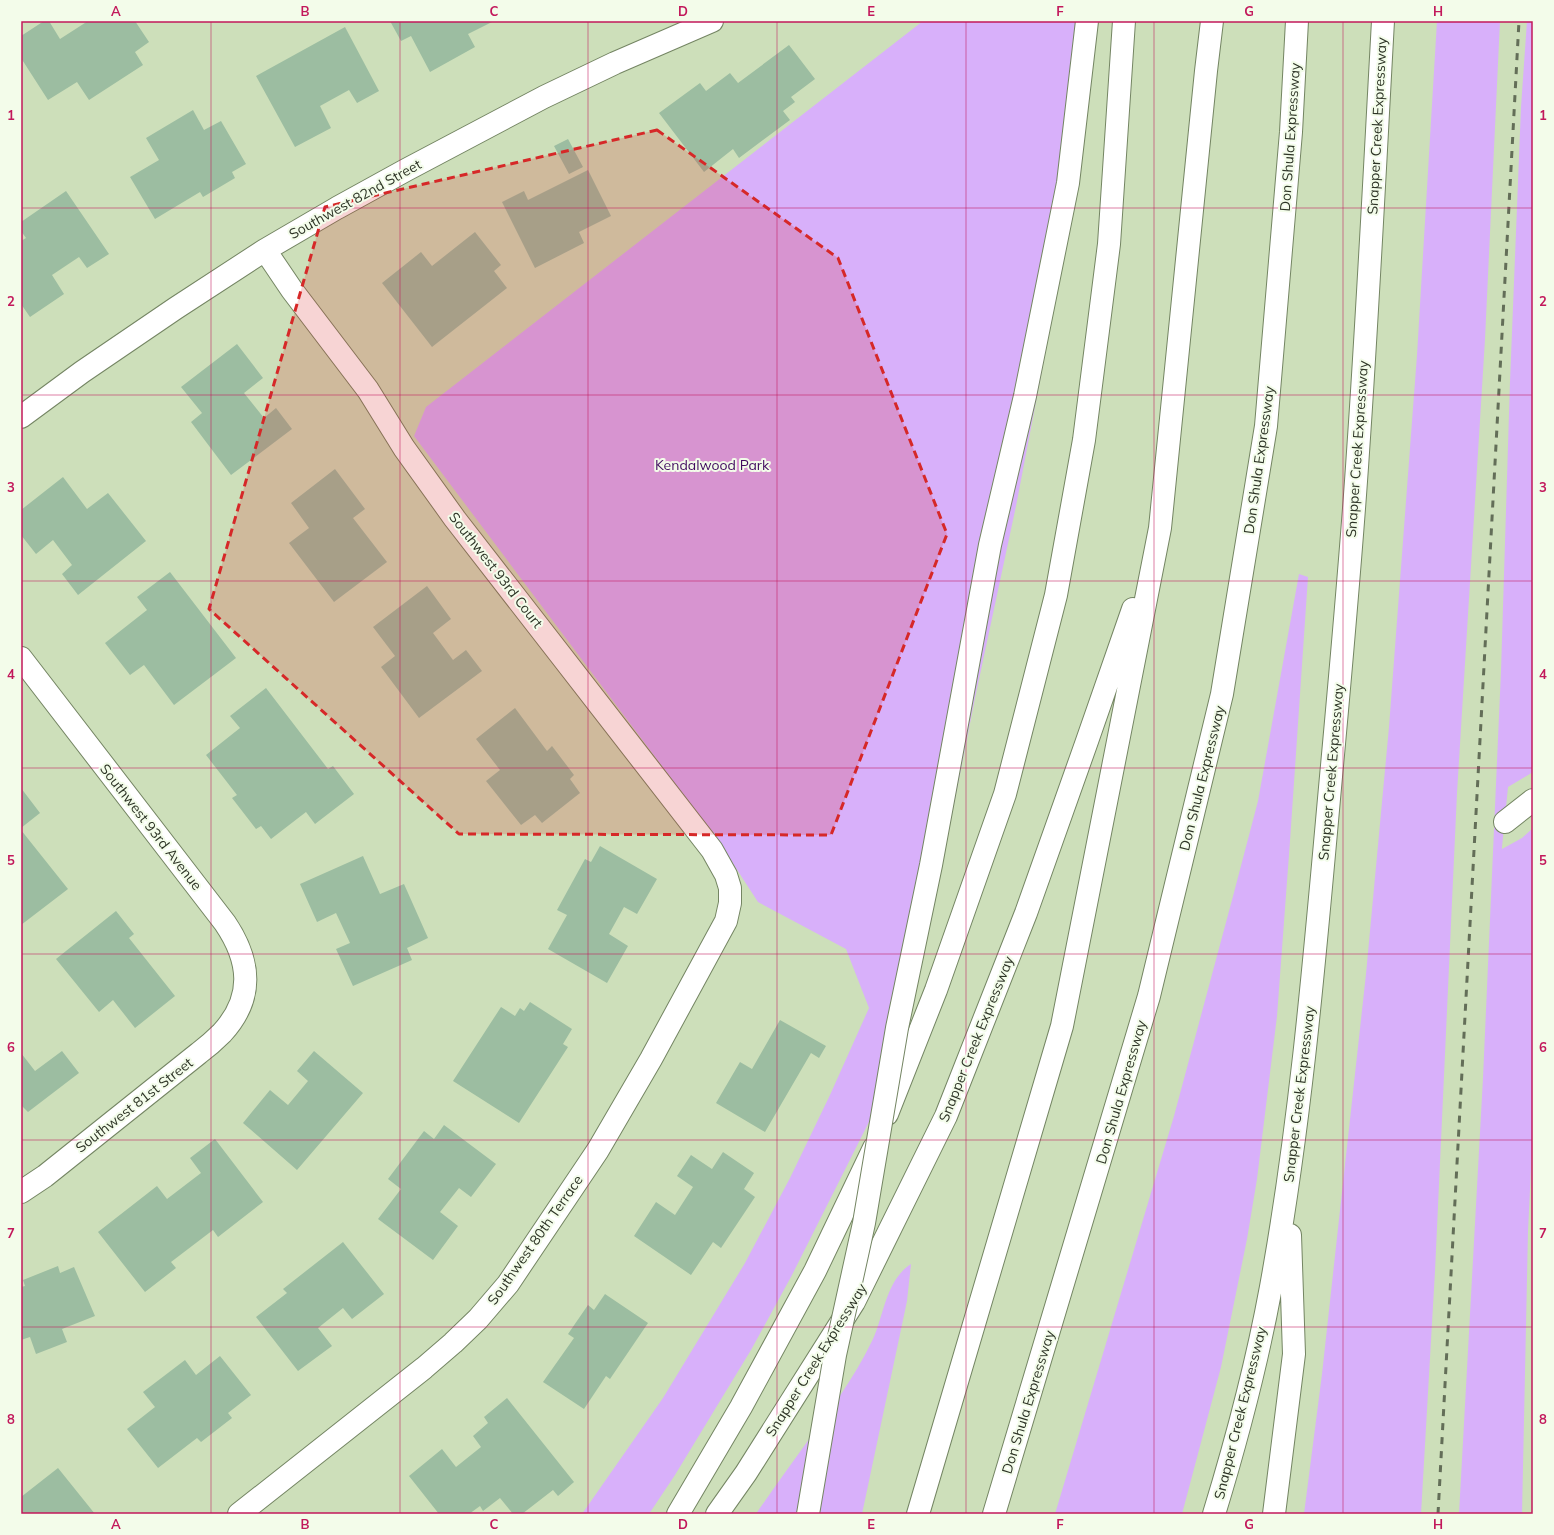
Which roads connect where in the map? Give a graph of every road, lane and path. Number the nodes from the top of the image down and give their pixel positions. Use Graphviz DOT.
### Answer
graph roads {
  1 [pos="712,21"];
  2 [pos="1086,21"];
  3 [pos="1124,21"];
  4 [pos="1212,21"];
  5 [pos="1297,21"];
  6 [pos="1383,21"];
  7 [pos="265,250"];
  8 [pos="21,417"];
  9 [pos="1160,528"];
  10 [pos="21,658"];
  11 [pos="1533,800"];
  12 [pos="1505,822"];
  13 [pos="730,888"];
  14 [pos="239,1009"];
  15 [pos="1288,1188"];
  16 [pos="21,1192"];
  17 [pos="239,1514"];
  18 [pos="678,1514"];
  19 [pos="717,1514"];
  20 [pos="808,1514"];
  21 [pos="918,1514"];
  22 [pos="994,1514"];
  23 [pos="1214,1514"];
  24 [pos="1274,1514"];
  1 -- 7 [label="main road, Southwest 82nd Street"];
  2 -- 20 [label="main road, bridge"];
  3 -- 18 [label="main road"];
  4 -- 9 [label="main road"];
  5 -- 22 [label="main road, Don Shula Expressway"];
  6 -- 15 [label="main road, Snapper Creek Expressway"];
  7 -- 8 [label="main road, Southwest 82nd Street"];
  7 -- 13 [label="main road, Southwest 93rd Court"];
  9 -- 19 [label="main road, Snapper Creek Expressway"];
  9 -- 21 [label="main road"];
  10 -- 14 [label="main road, Southwest 93rd Avenue"];
  11 -- 12 [label="main road"];
  13 -- 17 [label="main road, Southwest 80th Terrace"];
  14 -- 16 [label="main road, Southwest 81st Street"];
  15 -- 23 [label="main road, Snapper Creek Expressway"];
  15 -- 24 [label="main road"];
}
